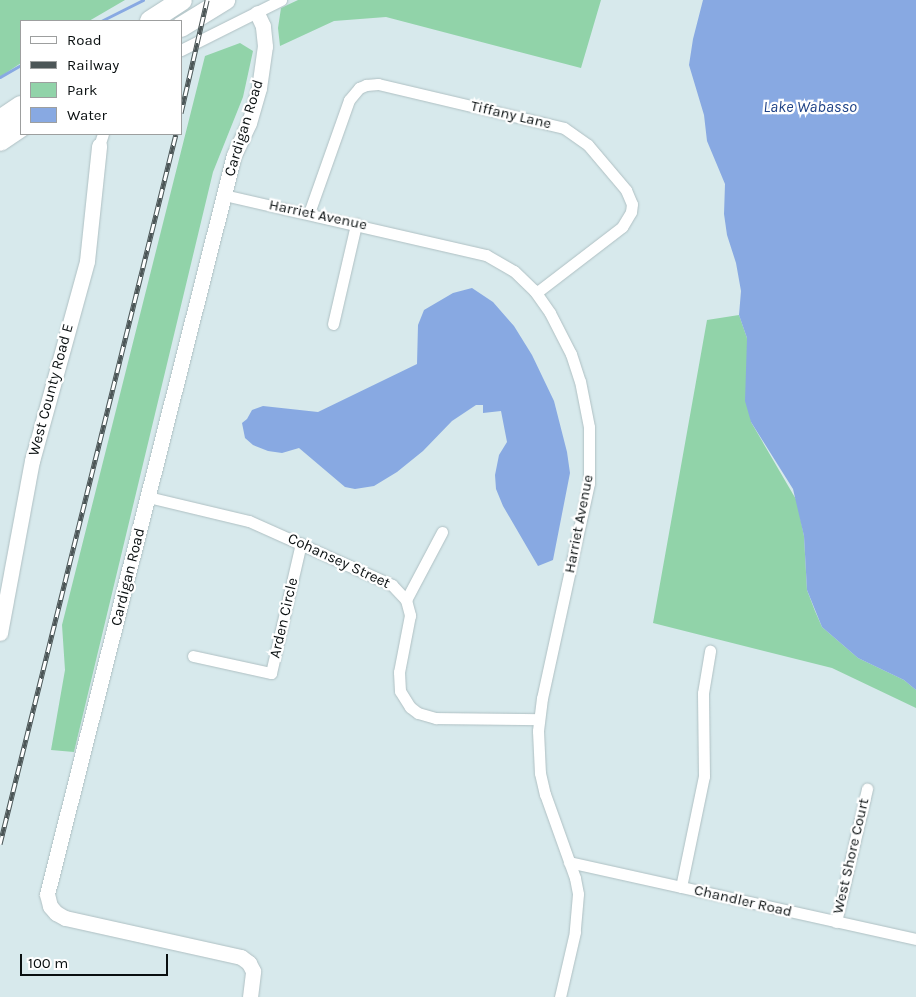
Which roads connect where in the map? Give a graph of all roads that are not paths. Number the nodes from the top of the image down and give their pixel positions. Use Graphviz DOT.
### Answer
graph roads {
  1 [pos="182,0"];
  2 [pos="225,0"];
  3 [pos="282,0"];
  4 [pos="257,13"];
  5 [pos="152,20"];
  6 [pos="182,25"];
  7 [pos="182,49"];
  8 [pos="20,107"];
  9 [pos="0,120"];
  10 [pos="20,128"];
  11 [pos="101,140"];
  12 [pos="0,141"];
  13 [pos="224,195"];
  14 [pos="309,213"];
  15 [pos="356,224"];
  16 [pos="536,293"];
  17 [pos="333,324"];
  18 [pos="148,497"];
  19 [pos="442,532"];
  20 [pos="301,543"];
  21 [pos="406,600"];
  22 [pos="0,633"];
  23 [pos="710,650"];
  24 [pos="193,656"];
  25 [pos="539,719"];
  26 [pos="867,790"];
  27 [pos="569,862"];
  28 [pos="681,887"];
  29 [pos="836,922"];
  30 [pos="916,939"];
  31 [pos="250,997"];
  32 [pos="560,997"];
  1 -- 5 [label="highway"];
  2 -- 6 [label="highway"];
  3 -- 4 [label="street"];
  4 -- 7 [label="street"];
  4 -- 13 [label="street, Cardigan Road"];
  8 -- 9 [label="highway"];
  10 -- 12 [label="highway"];
  11 -- 22 [label="street, West County Road E"];
  13 -- 14 [label="street, Harriet Avenue"];
  13 -- 18 [label="street, Cardigan Road"];
  14 -- 15 [label="street, Harriet Avenue"];
  14 -- 16 [label="street, Tiffany Lane"];
  15 -- 16 [label="street, Harriet Avenue"];
  15 -- 17 [label="street"];
  16 -- 25 [label="street, Harriet Avenue"];
  18 -- 20 [label="street, Cohansey Street"];
  18 -- 31 [label="street, Cardigan Road"];
  19 -- 21 [label="street"];
  20 -- 21 [label="street, Cohansey Street"];
  20 -- 24 [label="street, Arden Circle"];
  21 -- 25 [label="street, Cohansey Street"];
  23 -- 28 [label="street"];
  25 -- 27 [label="street, Harriet Avenue"];
  26 -- 29 [label="street, West Shore Court"];
  27 -- 28 [label="street, Chandler Road"];
  27 -- 32 [label="street, Harriet Avenue"];
  28 -- 29 [label="street, Chandler Road"];
  29 -- 30 [label="street, Chandler Road"];
}
